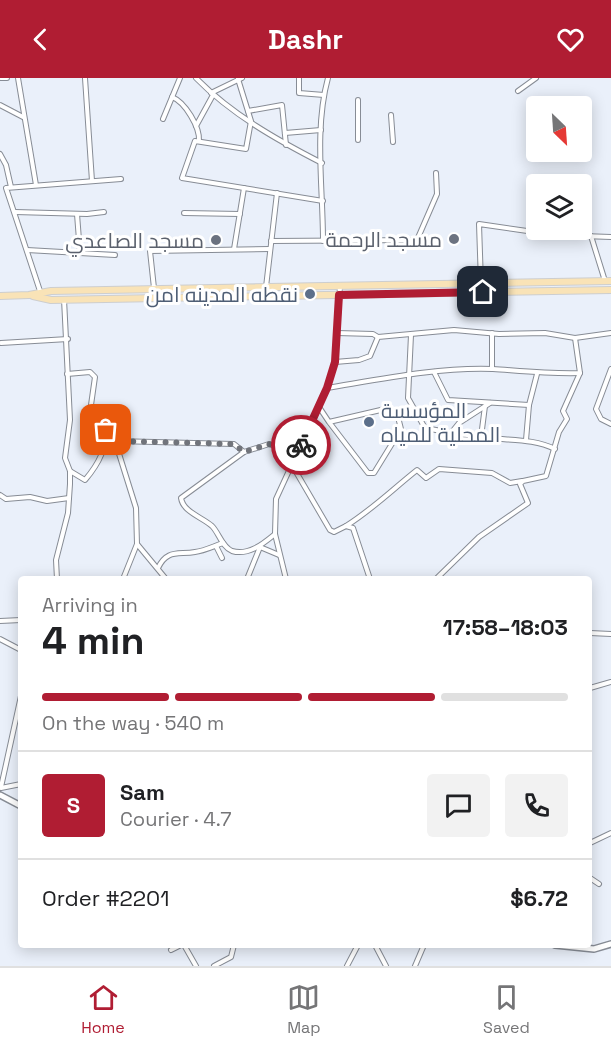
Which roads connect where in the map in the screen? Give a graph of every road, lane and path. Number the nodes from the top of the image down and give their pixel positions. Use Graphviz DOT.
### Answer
graph roads {
  1 [pos="0,78"];
  2 [pos="7,78"];
  3 [pos="18,78"];
  4 [pos="85,78"];
  5 [pos="180,78"];
  6 [pos="196,78"];
  7 [pos="240,78"];
  8 [pos="299,78"];
  9 [pos="328,78"];
  10 [pos="536,78"];
  11 [pos="518,91"];
  12 [pos="212,94"];
  13 [pos="324,95"];
  14 [pos="172,97"];
  15 [pos="357,100"];
  16 [pos="0,105"];
  17 [pos="248,111"];
  18 [pos="391,115"];
  19 [pos="24,118"];
  20 [pos="163,119"];
  21 [pos="251,122"];
  22 [pos="196,127"];
  23 [pos="321,130"];
  24 [pos="285,133"];
  25 [pos="357,140"];
  26 [pos="199,141"];
  27 [pos="393,142"];
  28 [pos="286,145"];
  29 [pos="0,154"];
  30 [pos="322,163"];
  31 [pos="436,173"];
  32 [pos="121,179"];
  33 [pos="92,181"];
  34 [pos="36,185"];
  35 [pos="9,187"];
  36 [pos="0,188"];
  37 [pos="244,188"];
  38 [pos="277,194"];
  39 [pos="323,201"];
  40 [pos="15,212"];
  41 [pos="104,212"];
  42 [pos="184,213"];
  43 [pos="76,214"];
  44 [pos="240,214"];
  45 [pos="526,231"];
  46 [pos="592,236"];
  47 [pos="611,237"];
  48 [pos="592,239"];
  49 [pos="271,241"];
  50 [pos="323,241"];
  51 [pos="234,249"];
  52 [pos="270,249"];
  53 [pos="27,250"];
  54 [pos="80,253"];
  55 [pos="115,255"];
  56 [pos="608,281"];
  57 [pos="481,283"];
  58 [pos="519,283"];
  59 [pos="467,284"];
  60 [pos="293,286"];
  61 [pos="340,286"];
  62 [pos="266,287"];
  63 [pos="154,289"];
  64 [pos="611,290"];
  65 [pos="517,292"];
  66 [pos="466,293"];
  67 [pos="41,295"];
  68 [pos="339,295"];
  69 [pos="0,296"];
  70 [pos="293,296"];
  71 [pos="64,299"];
  72 [pos="337,333"];
  73 [pos="492,333"];
  74 [pos="611,333"];
  75 [pos="411,335"];
  76 [pos="378,337"];
  77 [pos="575,338"];
  78 [pos="68,339"];
  79 [pos="1,343"];
  80 [pos="335,362"];
  81 [pos="492,369"];
  82 [pos="611,369"];
  83 [pos="434,372"];
  84 [pos="580,373"];
  85 [pos="67,374"];
  86 [pos="537,374"];
  87 [pos="410,375"];
  88 [pos="609,387"];
  89 [pos="327,388"];
  90 [pos="484,404"];
  91 [pos="529,405"];
  92 [pos="318,407"];
  93 [pos="329,422"];
  94 [pos="611,424"];
  95 [pos="106,430"];
  96 [pos="451,433"];
  97 [pos="481,437"];
  98 [pos="526,440"];
  99 [pos="115,441"];
  100 [pos="555,448"];
  101 [pos="244,452"];
  102 [pos="297,454"];
  103 [pos="291,465"];
  104 [pos="70,471"];
  105 [pos="523,481"];
  106 [pos="0,495"];
  107 [pos="69,498"];
  108 [pos="346,526"];
  109 [pos="275,534"];
  110 [pos="223,543"];
  111 [pos="137,544"];
  112 [pos="216,546"];
  113 [pos="260,546"];
  114 [pos="280,555"];
  115 [pos="222,558"];
  116 [pos="158,568"];
  117 [pos="443,572"];
  118 [pos="57,576"];
  119 [pos="124,576"];
  120 [pos="164,576"];
  121 [pos="248,576"];
  122 [pos="285,576"];
  123 [pos="369,576"];
  124 [pos="439,576"];
  125 [pos="443,576"];
  126 [pos="18,620"];
  127 [pos="0,621"];
  128 [pos="592,633"];
  129 [pos="611,634"];
  130 [pos="0,639"];
  131 [pos="18,648"];
  132 [pos="611,682"];
  133 [pos="592,687"];
  134 [pos="18,710"];
  135 [pos="18,784"];
  136 [pos="1,787"];
  137 [pos="0,795"];
  138 [pos="18,804"];
  139 [pos="611,833"];
  140 [pos="592,842"];
  141 [pos="592,879"];
  142 [pos="599,884"];
  143 [pos="611,944"];
  144 [pos="175,948"];
  145 [pos="184,948"];
  146 [pos="233,948"];
  147 [pos="356,948"];
  148 [pos="377,948"];
  149 [pos="422,948"];
  150 [pos="584,948"];
  151 [pos="171,950"];
  152 [pos="217,965"];
  153 [pos="414,965"];
  154 [pos="196,966"];
  155 [pos="347,966"];
  156 [pos="386,966"];
  1 -- 2 [label="street"];
  3 -- 19 [label="street"];
  4 -- 33 [label="street"];
  5 -- 14 [label="street"];
  6 -- 12 [label="street"];
  7 -- 12 [label="street"];
  7 -- 17 [label="street"];
  8 -- 13 [label="street"];
  9 -- 13 [label="street"];
  10 -- 11 [label="street"];
  12 -- 21 [label="street"];
  12 -- 22 [label="street"];
  13 -- 23 [label="street"];
  14 -- 20 [label="street"];
  14 -- 22 [label="street"];
  15 -- 25 [label="street"];
  16 -- 19 [label="street"];
  17 -- 21 [label="street"];
  17 -- 24 [label="street"];
  18 -- 27 [label="street"];
  19 -- 34 [label="street"];
  21 -- 26 [label="street"];
  21 -- 28 [label="street"];
  22 -- 26 [label="street"];
  23 -- 24 [label="street"];
  23 -- 30 [label="street"];
  24 -- 28 [label="street"];
  26 -- 37 [label="street"];
  28 -- 30 [label="street"];
  29 -- 35 [label="street"];
  30 -- 39 [label="street"];
  31 -- 50 [label="street"];
  32 -- 33 [label="street"];
  33 -- 34 [label="street"];
  34 -- 35 [label="street"];
  35 -- 36 [label="street"];
  35 -- 40 [label="street"];
  37 -- 38 [label="street"];
  37 -- 44 [label="street"];
  38 -- 39 [label="street"];
  38 -- 49 [label="street"];
  39 -- 50 [label="street"];
  40 -- 43 [label="street"];
  40 -- 53 [label="street"];
  41 -- 43 [label="street"];
  42 -- 44 [label="street"];
  43 -- 54 [label="street"];
  44 -- 51 [label="street"];
  45 -- 57 [label="street"];
  46 -- 47 [label="street"];
  48 -- 56 [label="street"];
  49 -- 50 [label="street"];
  49 -- 52 [label="street"];
  51 -- 52 [label="street"];
  51 -- 63 [label="street"];
  52 -- 62 [label="street"];
  53 -- 54 [label="street"];
  53 -- 67 [label="street"];
  54 -- 55 [label="street"];
  56 -- 58 [label="main road"];
  57 -- 58 [label="main road"];
  57 -- 59 [label="main road"];
  58 -- 65 [label="main road"];
  59 -- 61 [label="main road"];
  59 -- 66 [label="main road"];
  60 -- 61 [label="main road"];
  60 -- 62 [label="main road"];
  60 -- 70 [label="main road"];
  61 -- 68 [label="street"];
  62 -- 63 [label="main road"];
  63 -- 67 [label="main road"];
  64 -- 65 [label="main road"];
  65 -- 66 [label="main road"];
  66 -- 68 [label="main road"];
  67 -- 69 [label="main road"];
  67 -- 71 [label="main road"];
  68 -- 70 [label="main road"];
  68 -- 72 [label="street"];
  70 -- 71 [label="main road"];
  71 -- 78 [label="street"];
  72 -- 76 [label="street"];
  72 -- 80 [label="street"];
  73 -- 75 [label="street"];
  73 -- 77 [label="street"];
  73 -- 81 [label="street"];
  74 -- 77 [label="street"];
  75 -- 76 [label="street"];
  75 -- 87 [label="street"];
  76 -- 80 [label="street"];
  77 -- 84 [label="street"];
  78 -- 79 [label="street"];
  78 -- 85 [label="street"];
  80 -- 89 [label="street"];
  81 -- 83 [label="street"];
  81 -- 86 [label="street"];
  82 -- 88 [label="street"];
  83 -- 87 [label="street"];
  83 -- 90 [label="street"];
  84 -- 86 [label="street"];
  84 -- 100 [label="street"];
  85 -- 95 [label="street"];
  85 -- 104 [label="street"];
  86 -- 91 [label="street"];
  87 -- 89 [label="street"];
  87 -- 96 [label="street"];
  88 -- 94 [label="street"];
  89 -- 92 [label="street"];
  90 -- 91 [label="street"];
  90 -- 96 [label="street"];
  90 -- 97 [label="street"];
  91 -- 98 [label="street"];
  92 -- 93 [label="street"];
  92 -- 102 [label="street"];
  93 -- 93 [label="street"];
  95 -- 99 [label="street"];
  95 -- 104 [label="street"];
  96 -- 97 [label="street"];
  97 -- 98 [label="street"];
  98 -- 100 [label="street"];
  99 -- 101 [label="street"];
  99 -- 111 [label="street"];
  100 -- 105 [label="street"];
  101 -- 102 [label="street"];
  101 -- 110 [label="street"];
  102 -- 103 [label="street"];
  103 -- 108 [label="street"];
  103 -- 109 [label="street"];
  104 -- 107 [label="street"];
  105 -- 108 [label="street"];
  105 -- 117 [label="street"];
  106 -- 107 [label="street"];
  107 -- 118 [label="street"];
  108 -- 123 [label="street"];
  109 -- 113 [label="street"];
  109 -- 114 [label="street"];
  110 -- 112 [label="street"];
  110 -- 113 [label="street"];
  111 -- 116 [label="street"];
  111 -- 119 [label="street"];
  112 -- 115 [label="street"];
  112 -- 116 [label="street"];
  113 -- 114 [label="street"];
  113 -- 121 [label="street"];
  114 -- 122 [label="street"];
  116 -- 120 [label="street"];
  117 -- 124 [label="street"];
  117 -- 125 [label="street"];
  126 -- 127 [label="street"];
  128 -- 129 [label="street"];
  130 -- 131 [label="street"];
  132 -- 133 [label="street"];
  134 -- 136 [label="street"];
  135 -- 136 [label="street"];
  137 -- 138 [label="main road"];
  139 -- 140 [label="street"];
  141 -- 142 [label="street"];
  143 -- 150 [label="main road"];
  144 -- 151 [label="street"];
  145 -- 154 [label="street"];
  146 -- 152 [label="street"];
  147 -- 155 [label="street"];
  148 -- 156 [label="street"];
  149 -- 153 [label="street"];
}
